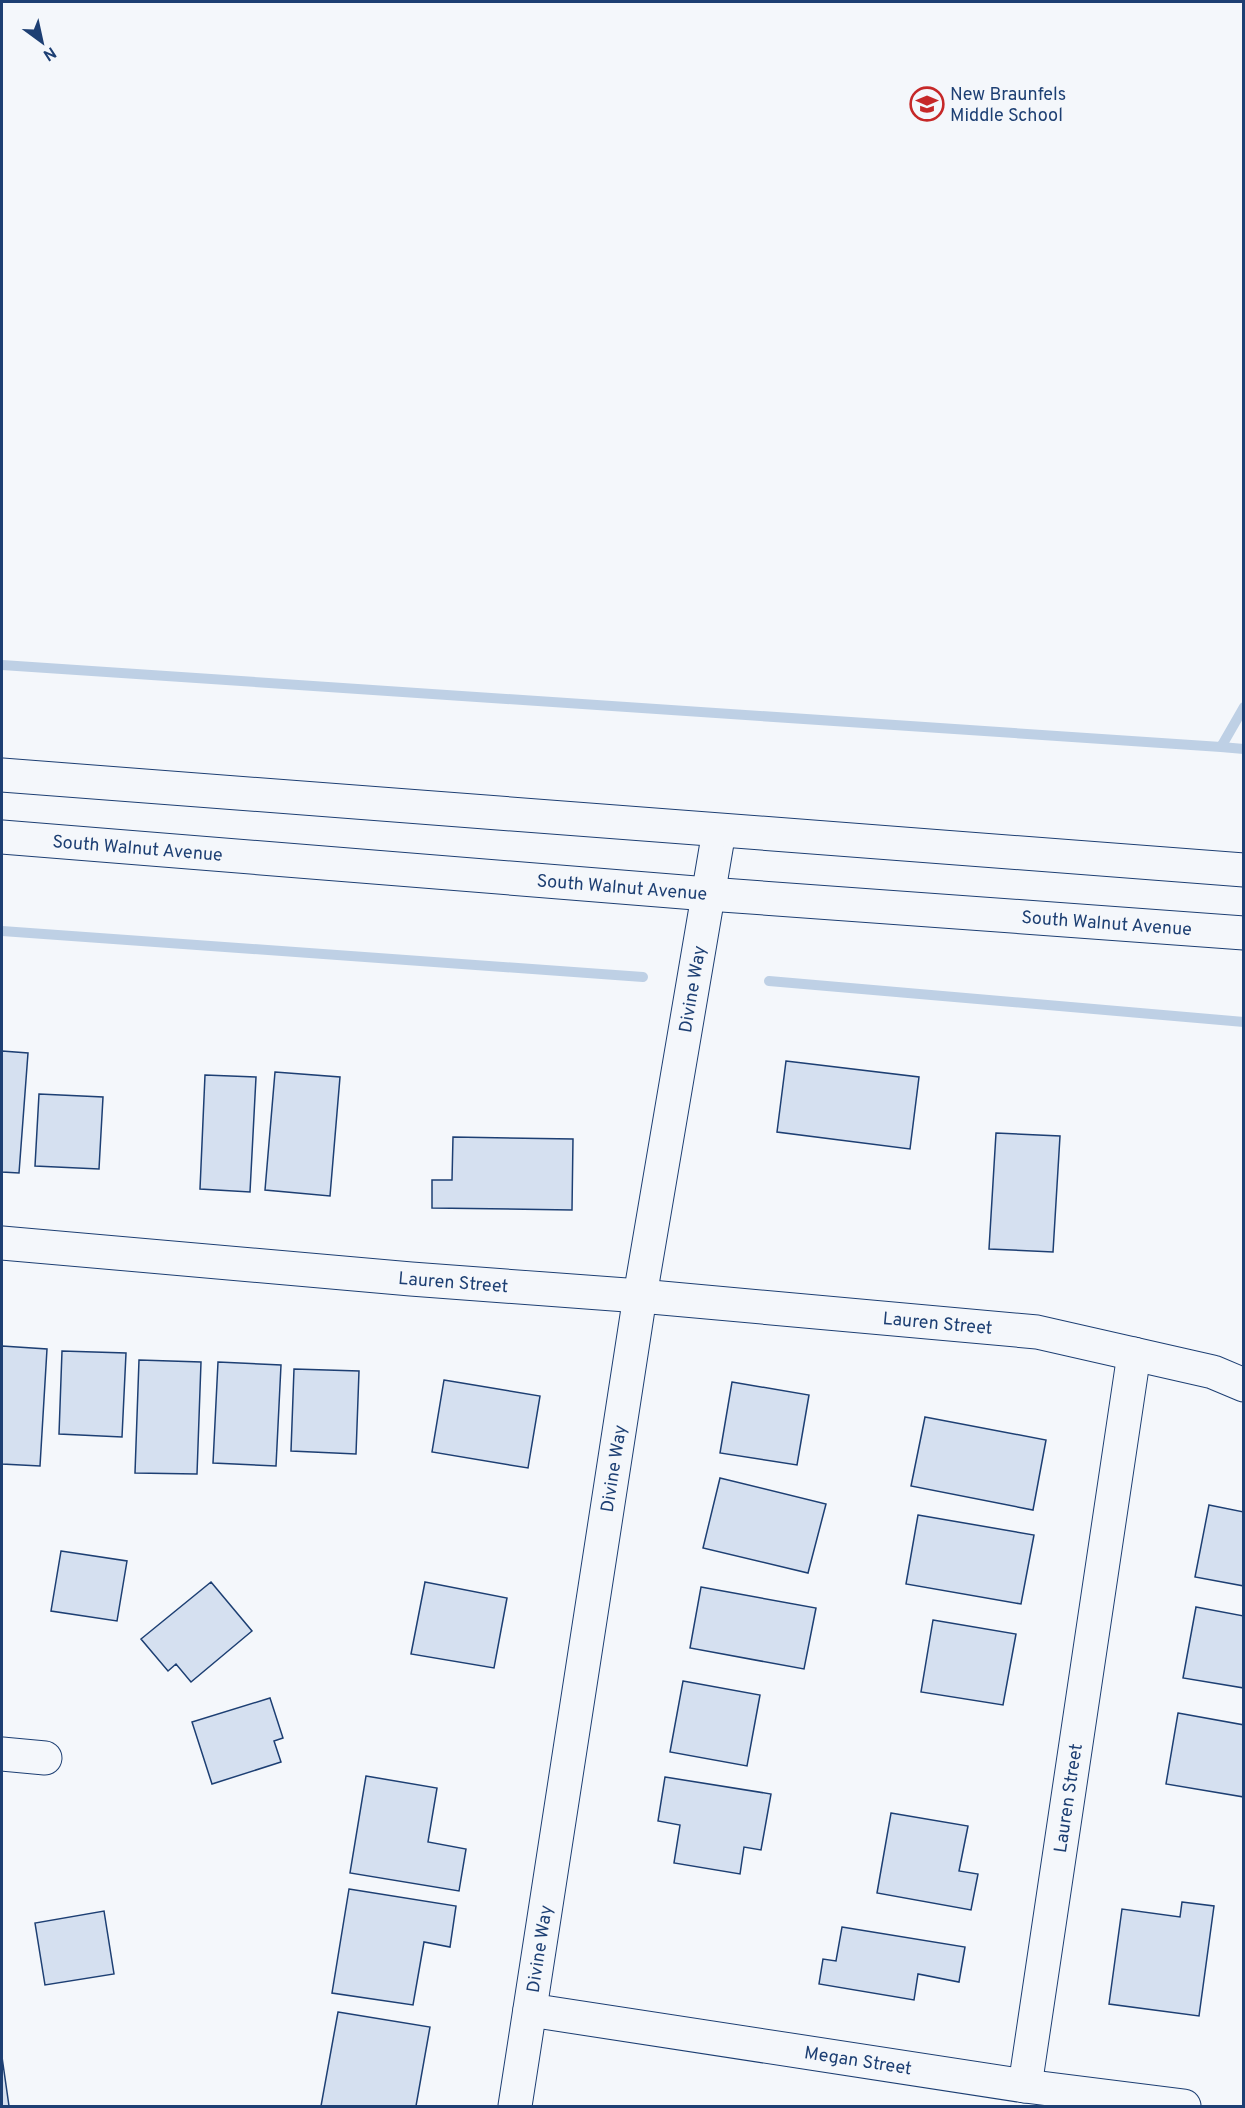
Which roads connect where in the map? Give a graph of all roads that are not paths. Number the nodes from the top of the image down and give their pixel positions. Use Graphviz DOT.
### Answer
graph roads {
  1 [pos="2,775"];
  2 [pos="719,831"];
  3 [pos="2,837"];
  4 [pos="1244,870"];
  5 [pos="706,908"];
  6 [pos="1244,933"];
  7 [pos="2,1243"];
  8 [pos="640,1296"];
  9 [pos="1134,1354"];
  10 [pos="1244,1385"];
  11 [pos="2,1754"];
  12 [pos="45,1758"];
  13 [pos="530,2010"];
  14 [pos="1024,2086"];
  15 [pos="515,2106"];
  16 [pos="1184,2106"];
  1 -- 2 [label="street"];
  2 -- 4 [label="street"];
  2 -- 5 [label="street, Divine Way"];
  3 -- 5 [label="street, South Walnut Avenue"];
  5 -- 6 [label="street, South Walnut Avenue"];
  5 -- 8 [label="street, Divine Way"];
  7 -- 8 [label="street, Lauren Street"];
  8 -- 9 [label="street, Lauren Street"];
  8 -- 13 [label="street, Divine Way"];
  9 -- 10 [label="street"];
  9 -- 14 [label="street, Lauren Street"];
  11 -- 12 [label="street"];
  13 -- 14 [label="street, Megan Street"];
  13 -- 15 [label="street, Divine Way"];
  14 -- 16 [label="street, Megan Street"];
}
